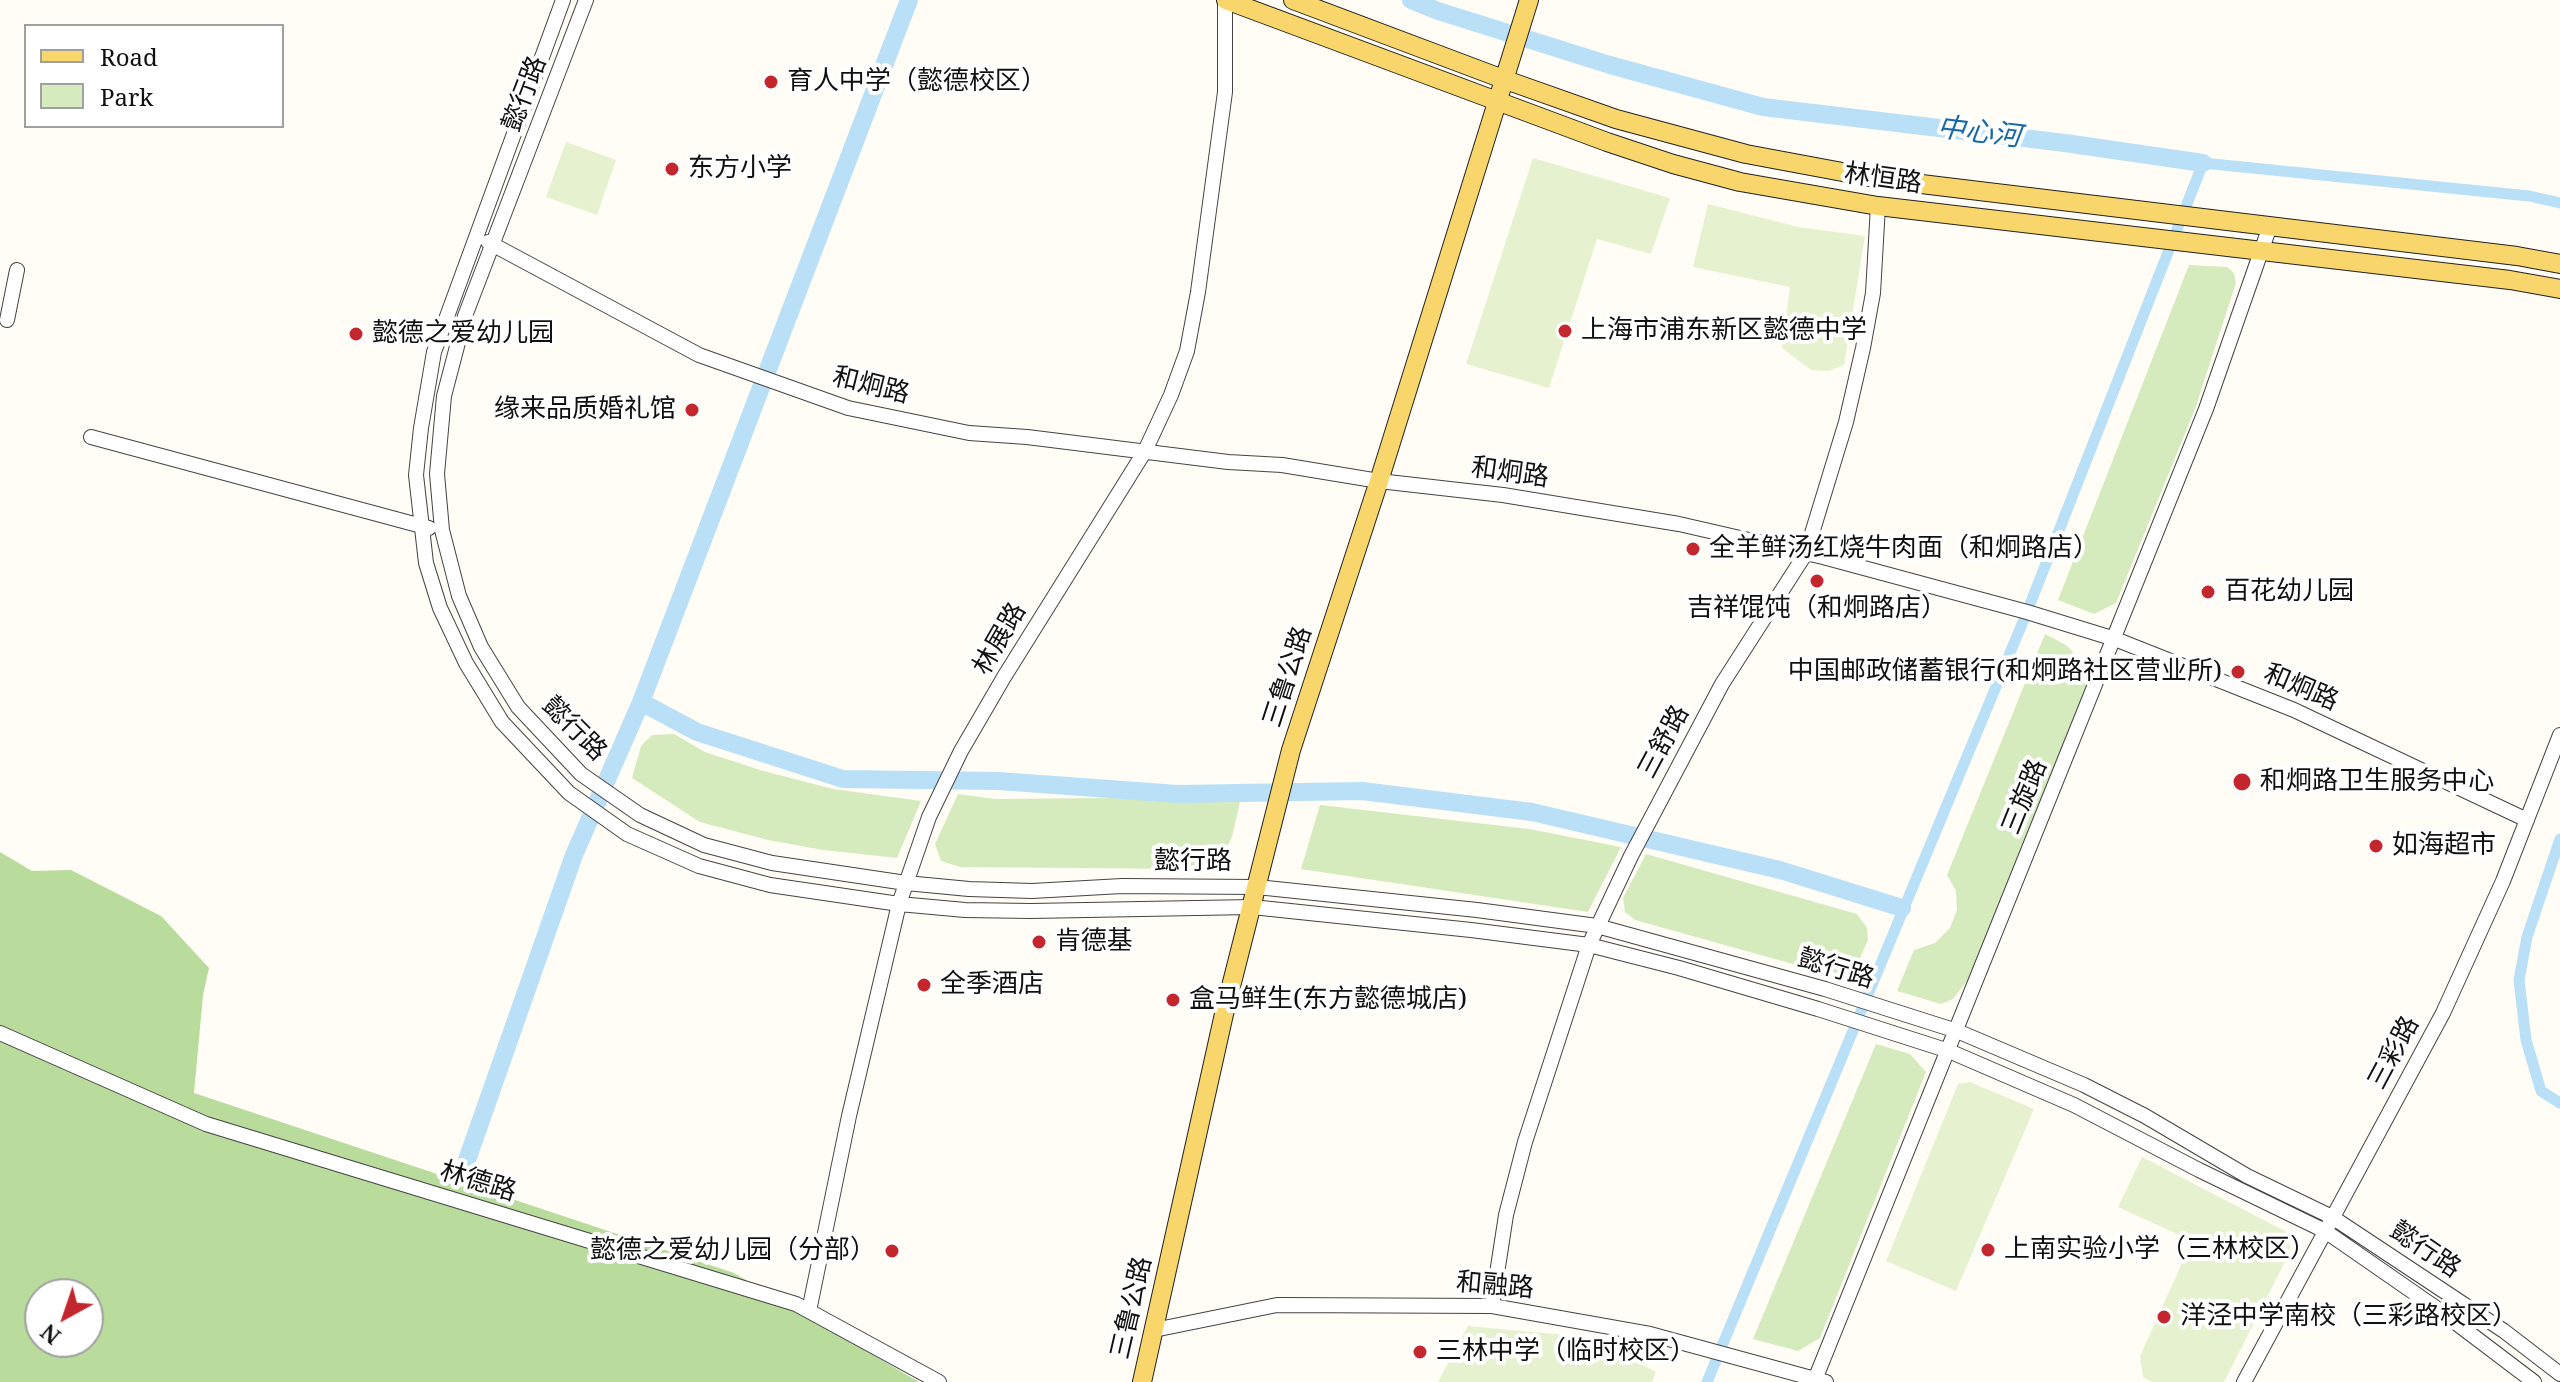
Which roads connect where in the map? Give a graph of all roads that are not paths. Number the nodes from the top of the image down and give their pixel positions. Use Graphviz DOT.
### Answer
graph roads {
  1 [pos="563,0"];
  2 [pos="586,0"];
  3 [pos="1225,0"];
  4 [pos="1293,0"];
  5 [pos="1526,8"];
  6 [pos="1505,72"];
  7 [pos="1495,102"];
  8 [pos="1878,206"];
  9 [pos="2270,226"];
  10 [pos="476,235"];
  11 [pos="493,245"];
  12 [pos="2263,251"];
  13 [pos="2560,264"];
  14 [pos="17,270"];
  15 [pos="2560,289"];
  16 [pos="7,320"];
  17 [pos="91,437"];
  18 [pos="1145,451"];
  19 [pos="1379,481"];
  20 [pos="421,526"];
  21 [pos="442,530"];
  22 [pos="1806,553"];
  23 [pos="2115,639"];
  24 [pos="2560,735"];
  25 [pos="2527,820"];
  26 [pos="906,883"];
  27 [pos="1257,887"];
  28 [pos="899,904"];
  29 [pos="1252,907"];
  30 [pos="1597,926"];
  31 [pos="1589,945"];
  32 [pos="1957,1031"];
  33 [pos="0,1033"];
  34 [pos="1949,1051"];
  35 [pos="2329,1224"];
  36 [pos="1492,1306"];
  37 [pos="809,1311"];
  38 [pos="1154,1330"];
  39 [pos="2560,1374"];
  40 [pos="1819,1381"];
  41 [pos="939,1382"];
  42 [pos="1142,1382"];
  43 [pos="2244,1382"];
  44 [pos="2534,1382"];
  1 -- 10 [label="street, 懿行路"];
  2 -- 11 [label="street, 懿行路"];
  3 -- 7 [label="main road, 林恒路"];
  3 -- 18 [label="street, 林展路"];
  4 -- 6 [label="main road, 林恒路"];
  5 -- 6 [label="main road, 三鲁公路"];
  6 -- 7 [label="main road, 三鲁公路"];
  6 -- 9 [label="main road, 林恒路"];
  7 -- 8 [label="main road, 林恒路"];
  7 -- 19 [label="main road, 三鲁公路"];
  8 -- 12 [label="main road, 林恒路"];
  8 -- 22 [label="street, 三舒路"];
  9 -- 12 [label="street, 三旋路"];
  9 -- 13 [label="main road, 林恒路"];
  10 -- 11 [label="street, 和炯路"];
  10 -- 20 [label="street, 懿行路"];
  11 -- 18 [label="street, 和炯路"];
  11 -- 21 [label="street, 懿行路"];
  12 -- 15 [label="main road, 林恒路"];
  12 -- 23 [label="street, 三旋路"];
  14 -- 16 [label="street"];
  17 -- 20 [label="street"];
  18 -- 19 [label="street, 和炯路"];
  18 -- 26 [label="street, 林展路"];
  19 -- 22 [label="street, 和炯路"];
  19 -- 27 [label="main road, 三鲁公路"];
  20 -- 21 [label="street"];
  20 -- 28 [label="street, 懿行路"];
  21 -- 26 [label="street, 懿行路"];
  22 -- 23 [label="street, 和炯路"];
  22 -- 30 [label="street, 三舒路"];
  23 -- 25 [label="street, 和炯路"];
  23 -- 32 [label="street, 三旋路"];
  24 -- 25 [label="street, 三彩路"];
  25 -- 35 [label="street, 三彩路"];
  26 -- 27 [label="street, 懿行路"];
  26 -- 28 [label="street, 林展路"];
  27 -- 29 [label="main road, 三鲁公路"];
  27 -- 30 [label="street, 懿行路"];
  28 -- 29 [label="street, 懿行路"];
  28 -- 37 [label="street, 林展路"];
  29 -- 31 [label="street, 懿行路"];
  29 -- 38 [label="main road, 三鲁公路"];
  30 -- 31 [label="street, 三舒路"];
  30 -- 32 [label="street, 懿行路"];
  31 -- 34 [label="street, 懿行路"];
  31 -- 36 [label="street, 三舒路"];
  32 -- 34 [label="street, 三旋路"];
  32 -- 35 [label="street, 懿行路"];
  33 -- 37 [label="street, 林德路"];
  34 -- 35 [label="street, 懿行路"];
  34 -- 40 [label="street, 三旋路"];
  35 -- 39 [label="street, 懿行路"];
  35 -- 43 [label="street, 三彩路"];
  35 -- 44 [label="street, 懿行路"];
  36 -- 38 [label="street, 和融路"];
  36 -- 40 [label="street, 和融路"];
  37 -- 41 [label="street, 林德路"];
  38 -- 42 [label="main road, 三鲁公路"];
}
